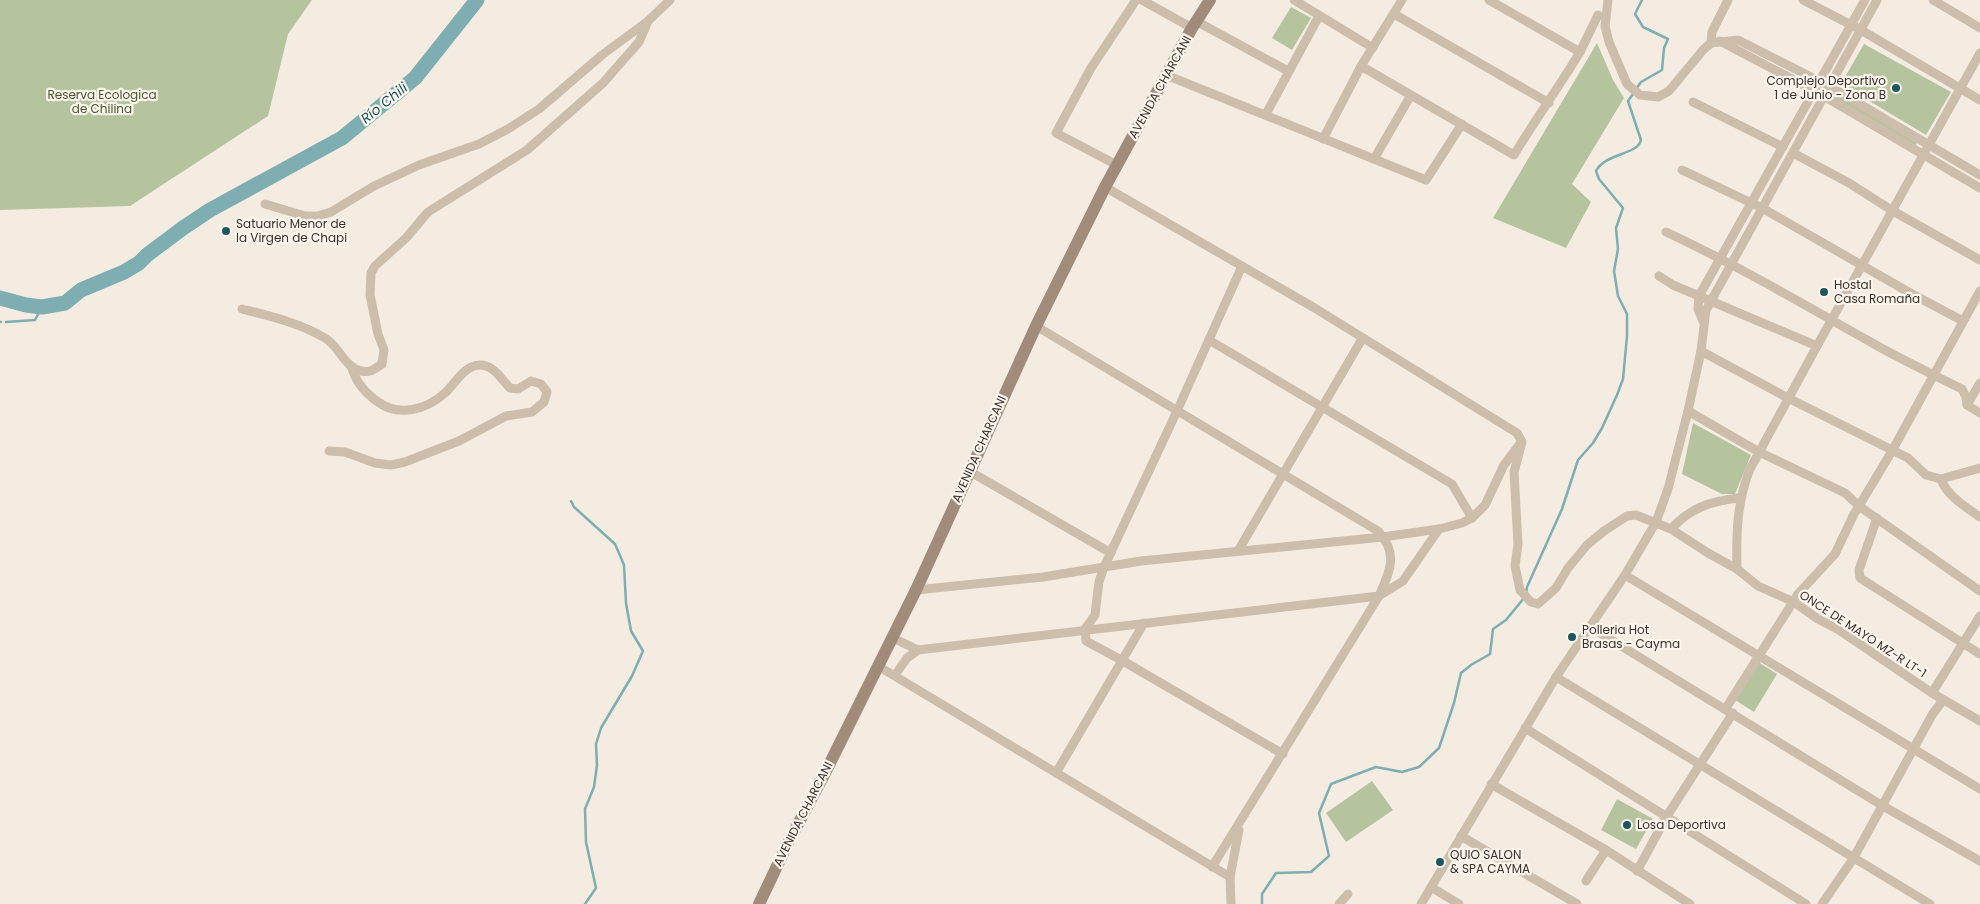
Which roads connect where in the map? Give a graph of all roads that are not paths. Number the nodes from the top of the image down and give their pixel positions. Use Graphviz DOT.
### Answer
graph roads {
  1 [pos="670,0"];
  2 [pos="1136,0"];
  3 [pos="1142,0"];
  4 [pos="1210,0"];
  5 [pos="1294,0"];
  6 [pos="1402,0"];
  7 [pos="1489,0"];
  8 [pos="1608,0"];
  9 [pos="1728,0"];
  10 [pos="1804,0"];
  11 [pos="1865,0"];
  12 [pos="1878,0"];
  13 [pos="1933,0"];
  14 [pos="1394,14"];
  15 [pos="1598,15"];
  16 [pos="1319,16"];
  17 [pos="648,21"];
  18 [pos="1194,25"];
  19 [pos="1852,25"];
  20 [pos="1980,28"];
  21 [pos="1861,30"];
  22 [pos="1715,42"];
  23 [pos="1373,48"];
  24 [pos="1580,52"];
  25 [pos="1980,53"];
  26 [pos="1361,66"];
  27 [pos="1288,71"];
  28 [pos="1166,74"];
  29 [pos="1820,81"];
  30 [pos="1829,86"];
  31 [pos="1960,88"];
  32 [pos="1814,91"];
  33 [pos="1411,95"];
  34 [pos="1824,96"];
  35 [pos="1980,100"];
  36 [pos="1693,102"];
  37 [pos="1549,103"];
  38 [pos="1266,114"];
  39 [pos="1462,124"];
  40 [pos="1323,139"];
  41 [pos="1928,145"];
  42 [pos="1783,147"];
  43 [pos="1793,153"];
  44 [pos="1923,154"];
  45 [pos="1374,159"];
  46 [pos="1117,164"];
  47 [pos="1682,170"];
  48 [pos="1980,175"];
  49 [pos="1105,186"];
  50 [pos="1980,188"];
  51 [pos="1751,202"];
  52 [pos="266,204"];
  53 [pos="1762,208"];
  54 [pos="1893,211"];
  55 [pos="1666,232"];
  56 [pos="1721,258"];
  57 [pos="1980,260"];
  58 [pos="1730,264"];
  59 [pos="1863,264"];
  60 [pos="1242,266"];
  61 [pos="1659,276"];
  62 [pos="1980,290"];
  63 [pos="1700,296"];
  64 [pos="1710,300"];
  65 [pos="242,309"];
  66 [pos="1832,319"];
  67 [pos="1963,321"];
  68 [pos="1703,322"];
  69 [pos="1036,326"];
  70 [pos="1362,339"];
  71 [pos="1209,340"];
  72 [pos="1817,346"];
  73 [pos="1701,351"];
  74 [pos="351,366"];
  75 [pos="1934,374"];
  76 [pos="1980,383"];
  77 [pos="1788,398"];
  78 [pos="1966,405"];
  79 [pos="1322,407"];
  80 [pos="1177,411"];
  81 [pos="1688,411"];
  82 [pos="1980,412"];
  83 [pos="1522,442"];
  84 [pos="328,451"];
  85 [pos="1892,451"];
  86 [pos="1758,452"];
  87 [pos="1980,468"];
  88 [pos="969,471"];
  89 [pos="1282,475"];
  90 [pos="1941,479"];
  91 [pos="1740,498"];
  92 [pos="1860,506"];
  93 [pos="1980,517"];
  94 [pos="1472,518"];
  95 [pos="1877,518"];
  96 [pos="1656,522"];
  97 [pos="1439,529"];
  98 [pos="1671,529"];
  99 [pos="1383,537"];
  100 [pos="1238,551"];
  101 [pos="1110,553"];
  102 [pos="1104,567"];
  103 [pos="1737,569"];
  104 [pos="1625,575"];
  105 [pos="916,590"];
  106 [pos="1980,590"];
  107 [pos="1379,596"];
  108 [pos="1794,602"];
  109 [pos="1980,616"];
  110 [pos="1144,623"];
  111 [pos="1590,627"];
  112 [pos="1085,630"];
  113 [pos="893,638"];
  114 [pos="1963,644"];
  115 [pos="918,650"];
  116 [pos="1980,654"];
  117 [pos="1759,656"];
  118 [pos="1124,661"];
  119 [pos="878,666"];
  120 [pos="895,675"];
  121 [pos="1556,677"];
  122 [pos="1932,693"];
  123 [pos="1943,700"];
  124 [pos="1730,711"];
  125 [pos="1980,721"];
  126 [pos="1525,728"];
  127 [pos="1914,749"];
  128 [pos="1282,754"];
  129 [pos="1699,764"];
  130 [pos="1056,773"];
  131 [pos="1491,784"];
  132 [pos="1980,790"];
  133 [pos="1883,806"];
  134 [pos="1667,816"];
  135 [pos="1240,824"];
  136 [pos="1461,836"];
  137 [pos="1606,850"];
  138 [pos="1853,858"];
  139 [pos="1980,861"];
  140 [pos="1212,867"];
  141 [pos="1637,871"];
  142 [pos="1230,877"];
  143 [pos="1586,881"];
  144 [pos="1431,887"];
  145 [pos="1348,894"];
  146 [pos="1572,903"];
  147 [pos="759,904"];
  148 [pos="1231,904"];
  149 [pos="1339,904"];
  150 [pos="1421,904"];
  151 [pos="1459,904"];
  152 [pos="1690,904"];
  153 [pos="1804,904"];
  154 [pos="1822,904"];
  155 [pos="1930,904"];
  1 -- 17 [label="street"];
  2 -- 46 [label="street"];
  3 -- 18 [label="street"];
  4 -- 18 [label="main road, AVENIDA CHARCANI"];
  5 -- 16 [label="street"];
  6 -- 14 [label="street"];
  7 -- 24 [label="street"];
  8 -- 22 [label="street"];
  9 -- 22 [label="street"];
  10 -- 19 [label="street"];
  11 -- 19 [label="street"];
  12 -- 21 [label="street"];
  13 -- 20 [label="street"];
  14 -- 23 [label="street"];
  14 -- 37 [label="street"];
  15 -- 24 [label="street"];
  16 -- 23 [label="street"];
  16 -- 27 [label="street"];
  17 -- 52 [label="street"];
  17 -- 74 [label="street"];
  18 -- 27 [label="street"];
  18 -- 28 [label="main road, AVENIDA CHARCANI"];
  19 -- 21 [label="street"];
  19 -- 29 [label="street"];
  21 -- 30 [label="street"];
  21 -- 31 [label="street"];
  22 -- 29 [label="street"];
  22 -- 32 [label="street"];
  23 -- 26 [label="street"];
  24 -- 37 [label="street"];
  25 -- 31 [label="street"];
  26 -- 33 [label="street"];
  26 -- 40 [label="street"];
  27 -- 38 [label="street"];
  28 -- 38 [label="street"];
  28 -- 46 [label="main road, AVENIDA CHARCANI"];
  29 -- 30 [label="street"];
  29 -- 32 [label="street"];
  30 -- 34 [label="street"];
  30 -- 41 [label="street"];
  31 -- 35 [label="street"];
  31 -- 41 [label="street"];
  32 -- 34 [label="street"];
  32 -- 42 [label="street"];
  33 -- 39 [label="street"];
  33 -- 45 [label="street"];
  34 -- 43 [label="street"];
  34 -- 44 [label="street"];
  36 -- 42 [label="street"];
  37 -- 39 [label="street"];
  38 -- 40 [label="street"];
  39 -- 45 [label="street"];
  40 -- 45 [label="street"];
  41 -- 44 [label="street"];
  41 -- 48 [label="street"];
  42 -- 51 [label="street"];
  43 -- 53 [label="street"];
  43 -- 54 [label="street"];
  44 -- 50 [label="street"];
  44 -- 54 [label="street"];
  46 -- 49 [label="main road, AVENIDA CHARCANI"];
  47 -- 51 [label="street"];
  49 -- 60 [label="street"];
  49 -- 69 [label="main road, AVENIDA CHARCANI"];
  51 -- 53 [label="street"];
  51 -- 56 [label="street"];
  53 -- 58 [label="street"];
  53 -- 59 [label="street"];
  54 -- 57 [label="street"];
  54 -- 59 [label="street"];
  55 -- 56 [label="street"];
  56 -- 58 [label="street"];
  56 -- 63 [label="street"];
  58 -- 64 [label="street"];
  58 -- 66 [label="street"];
  59 -- 66 [label="street"];
  59 -- 67 [label="street"];
  60 -- 70 [label="street"];
  60 -- 71 [label="street"];
  61 -- 63 [label="street"];
  62 -- 67 [label="street"];
  63 -- 64 [label="street"];
  63 -- 68 [label="street"];
  64 -- 68 [label="street"];
  64 -- 72 [label="street"];
  65 -- 74 [label="street"];
  66 -- 72 [label="street"];
  66 -- 75 [label="street"];
  67 -- 75 [label="street"];
  68 -- 73 [label="street"];
  69 -- 80 [label="street"];
  69 -- 88 [label="main road, AVENIDA CHARCANI"];
  70 -- 79 [label="street"];
  70 -- 83 [label="street"];
  71 -- 79 [label="street"];
  71 -- 80 [label="street"];
  72 -- 77 [label="street"];
  73 -- 77 [label="street"];
  73 -- 81 [label="street"];
  74 -- 84 [label="street"];
  75 -- 78 [label="street"];
  75 -- 85 [label="street"];
  76 -- 78 [label="street"];
  77 -- 85 [label="street"];
  77 -- 86 [label="street"];
  78 -- 82 [label="street"];
  79 -- 89 [label="street"];
  79 -- 94 [label="street"];
  80 -- 89 [label="street"];
  80 -- 101 [label="street"];
  81 -- 86 [label="street"];
  81 -- 96 [label="street"];
  83 -- 94 [label="street"];
  83 -- 96 [label="street, ONCE DE MAYO MZ-R LT-1"];
  85 -- 90 [label="street"];
  85 -- 92 [label="street"];
  86 -- 91 [label="street"];
  86 -- 92 [label="street"];
  87 -- 90 [label="street"];
  88 -- 101 [label="street"];
  88 -- 105 [label="main road, AVENIDA CHARCANI"];
  89 -- 99 [label="street"];
  89 -- 100 [label="street"];
  90 -- 93 [label="street"];
  91 -- 98 [label="street"];
  91 -- 103 [label="street"];
  92 -- 95 [label="street"];
  92 -- 108 [label="street"];
  94 -- 97 [label="street"];
  95 -- 106 [label="street"];
  95 -- 114 [label="street"];
  96 -- 98 [label="street, ONCE DE MAYO MZ-R LT-1"];
  96 -- 104 [label="street"];
  97 -- 99 [label="street"];
  97 -- 107 [label="street"];
  98 -- 103 [label="street, ONCE DE MAYO MZ-R LT-1"];
  99 -- 100 [label="street"];
  99 -- 107 [label="street"];
  100 -- 102 [label="street"];
  101 -- 102 [label="street"];
  102 -- 105 [label="street"];
  102 -- 112 [label="street"];
  103 -- 108 [label="street, ONCE DE MAYO MZ-R LT-1"];
  104 -- 111 [label="street"];
  104 -- 117 [label="street"];
  105 -- 113 [label="main road, AVENIDA CHARCANI"];
  107 -- 110 [label="street"];
  107 -- 128 [label="street"];
  108 -- 117 [label="street"];
  108 -- 122 [label="street, ONCE DE MAYO MZ-R LT-1"];
  109 -- 114 [label="street"];
  110 -- 112 [label="street"];
  110 -- 118 [label="street"];
  111 -- 121 [label="street"];
  111 -- 124 [label="street"];
  112 -- 115 [label="street"];
  112 -- 118 [label="street"];
  113 -- 115 [label="street"];
  113 -- 119 [label="main road, AVENIDA CHARCANI"];
  114 -- 116 [label="street"];
  114 -- 122 [label="street"];
  115 -- 120 [label="street"];
  117 -- 124 [label="street"];
  117 -- 127 [label="street"];
  118 -- 128 [label="street"];
  118 -- 130 [label="street"];
  119 -- 120 [label="street"];
  119 -- 147 [label="main road, AVENIDA CHARCANI"];
  120 -- 130 [label="street"];
  121 -- 126 [label="street"];
  121 -- 129 [label="street"];
  122 -- 123 [label="street, ONCE DE MAYO MZ-R LT-1"];
  123 -- 125 [label="street, ONCE DE MAYO MZ-R LT-1"];
  123 -- 127 [label="street"];
  124 -- 129 [label="street"];
  124 -- 133 [label="street"];
  126 -- 131 [label="street"];
  126 -- 134 [label="street"];
  127 -- 132 [label="street"];
  127 -- 133 [label="street"];
  128 -- 135 [label="street"];
  129 -- 134 [label="street"];
  129 -- 138 [label="street"];
  130 -- 140 [label="street"];
  131 -- 136 [label="street"];
  131 -- 137 [label="street"];
  133 -- 138 [label="street"];
  133 -- 139 [label="street"];
  134 -- 141 [label="street"];
  134 -- 153 [label="street"];
  135 -- 140 [label="street"];
  135 -- 142 [label="street"];
  136 -- 144 [label="street"];
  136 -- 146 [label="street"];
  137 -- 141 [label="street"];
  137 -- 143 [label="street"];
  138 -- 154 [label="street"];
  138 -- 155 [label="street"];
  140 -- 142 [label="street"];
  141 -- 152 [label="street"];
  142 -- 148 [label="street"];
  144 -- 150 [label="street"];
  144 -- 151 [label="street"];
  145 -- 149 [label="street"];
}
